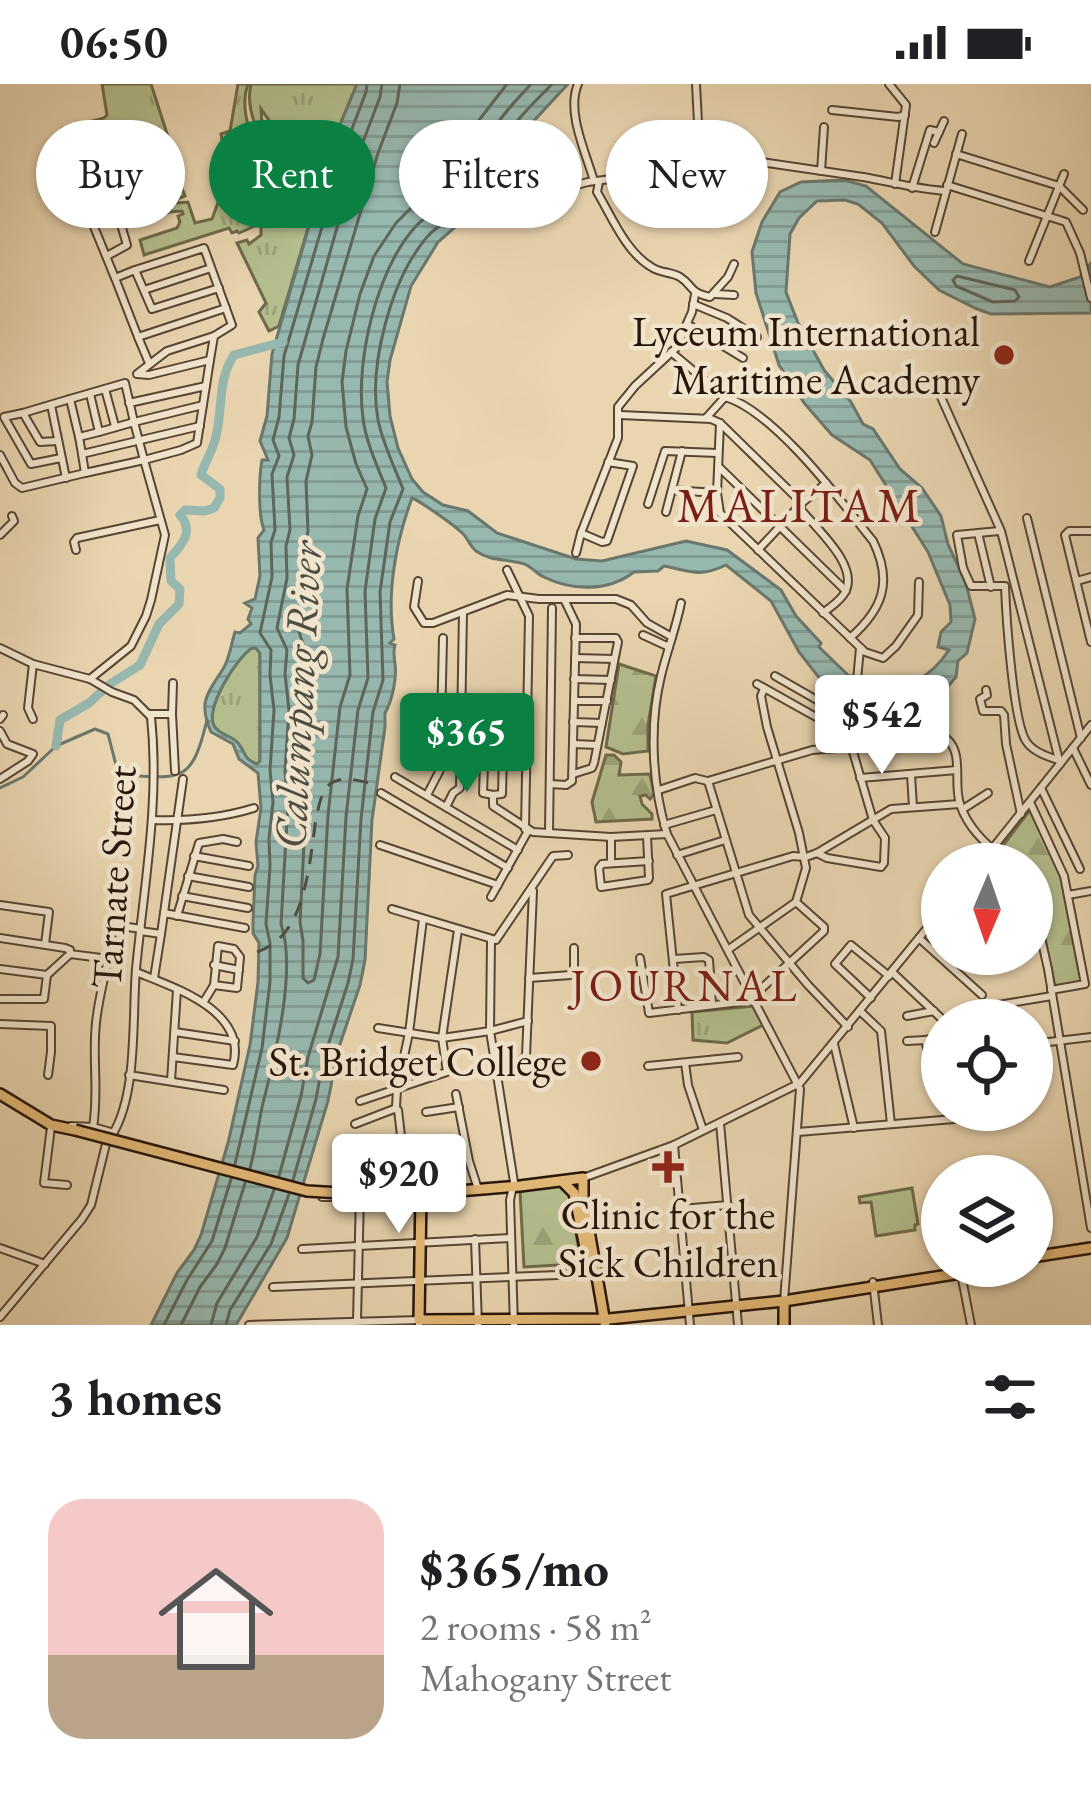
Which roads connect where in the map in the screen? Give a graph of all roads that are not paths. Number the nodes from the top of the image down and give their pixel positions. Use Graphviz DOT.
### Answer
graph roads {
  1 [pos="578,84"];
  2 [pos="697,84"];
  3 [pos="889,84"];
  4 [pos="832,110"];
  5 [pos="905,115"];
  6 [pos="698,120"];
  7 [pos="944,121"];
  8 [pos="824,127"];
  9 [pos="939,132"];
  10 [pos="962,134"];
  11 [pos="934,143"];
  12 [pos="956,154"];
  13 [pos="768,164"];
  14 [pos="820,171"];
  15 [pos="1064,175"];
  16 [pos="606,180"];
  17 [pos="597,181"];
  18 [pos="895,184"];
  19 [pos="582,185"];
  20 [pos="1059,186"];
  21 [pos="912,188"];
  22 [pos="947,188"];
  23 [pos="1083,210"];
  24 [pos="1048,215"];
  25 [pos="935,232"];
  26 [pos="107,256"];
  27 [pos="1029,261"];
  28 [pos="734,264"];
  29 [pos="211,268"];
  30 [pos="135,270"];
  31 [pos="116,278"];
  32 [pos="218,288"];
  33 [pos="144,290"];
  34 [pos="695,294"];
  35 [pos="715,294"];
  36 [pos="734,295"];
  37 [pos="1091,298"];
  38 [pos="693,304"];
  39 [pos="227,308"];
  40 [pos="155,319"];
  41 [pos="687,324"];
  42 [pos="214,336"];
  43 [pos="138,337"];
  44 [pos="757,337"];
  45 [pos="671,352"];
  46 [pos="743,358"];
  47 [pos="210,360"];
  48 [pos="148,363"];
  49 [pos="137,374"];
  50 [pos="125,383"];
  51 [pos="206,386"];
  52 [pos="936,386"];
  53 [pos="105,389"];
  54 [pos="90,394"];
  55 [pos="725,397"];
  56 [pos="70,399"];
  57 [pos="129,403"];
  58 [pos="51,405"];
  59 [pos="203,405"];
  60 [pos="22,413"];
  61 [pos="620,415"];
  62 [pos="2,418"];
  63 [pos="706,418"];
  64 [pos="134,422"];
  65 [pos="720,423"];
  66 [pos="200,426"];
  67 [pos="115,428"];
  68 [pos="98,432"];
  69 [pos="79,437"];
  70 [pos="58,441"];
  71 [pos="138,441"];
  72 [pos="682,451"];
  73 [pos="718,452"];
  74 [pos="82,454"];
  75 [pos="0,455"];
  76 [pos="61,458"];
  77 [pos="144,460"];
  78 [pos="608,462"];
  79 [pos="717,466"];
  80 [pos="85,473"];
  81 [pos="66,478"];
  82 [pos="826,483"];
  83 [pos="672,490"];
  84 [pos="716,493"];
  85 [pos="648,504"];
  86 [pos="800,505"];
  87 [pos="666,512"];
  88 [pos="0,518"];
  89 [pos="1028,518"];
  90 [pos="160,520"];
  91 [pos="781,527"];
  92 [pos="1001,531"];
  93 [pos="1091,531"];
  94 [pos="580,533"];
  95 [pos="978,533"];
  96 [pos="0,535"];
  97 [pos="76,550"];
  98 [pos="758,550"];
  99 [pos="576,553"];
  100 [pos="506,570"];
  101 [pos="1091,577"];
  102 [pos="418,581"];
  103 [pos="1077,581"];
  104 [pos="919,582"];
  105 [pos="1010,585"];
  106 [pos="992,586"];
  107 [pos="846,591"];
  108 [pos="517,595"];
  109 [pos="564,599"];
  110 [pos="681,603"];
  111 [pos="552,608"];
  112 [pos="464,611"];
  113 [pos="823,613"];
  114 [pos="643,635"];
  115 [pos="672,637"];
  116 [pos="443,638"];
  117 [pos="575,638"];
  118 [pos="850,638"];
  119 [pos="1091,642"];
  120 [pos="669,647"];
  121 [pos="0,648"];
  122 [pos="860,648"];
  123 [pos="575,658"];
  124 [pos="615,659"];
  125 [pos="34,664"];
  126 [pos="775,676"];
  127 [pos="574,679"];
  128 [pos="90,680"];
  129 [pos="611,680"];
  130 [pos="172,682"];
  131 [pos="986,690"];
  132 [pos="574,701"];
  133 [pos="607,701"];
  134 [pos="150,714"];
  135 [pos="172,714"];
  136 [pos="33,719"];
  137 [pos="852,720"];
  138 [pos="573,722"];
  139 [pos="602,723"];
  140 [pos="1091,725"];
  141 [pos="0,731"];
  142 [pos="853,733"];
  143 [pos="1081,738"];
  144 [pos="7,744"];
  145 [pos="573,744"];
  146 [pos="597,745"];
  147 [pos="851,745"];
  148 [pos="1073,748"];
  149 [pos="0,752"];
  150 [pos="778,760"];
  151 [pos="1059,762"];
  152 [pos="957,770"];
  153 [pos="175,771"];
  154 [pos="911,773"];
  155 [pos="572,775"];
  156 [pos="395,777"];
  157 [pos="860,778"];
  158 [pos="0,779"];
  159 [pos="184,779"];
  160 [pos="708,781"];
  161 [pos="550,784"];
  162 [pos="1091,784"];
  163 [pos="1041,788"];
  164 [pos="658,790"];
  165 [pos="381,793"];
  166 [pos="988,793"];
  167 [pos="427,795"];
  168 [pos="493,795"];
  169 [pos="1030,802"];
  170 [pos="446,806"];
  171 [pos="962,806"];
  172 [pos="913,807"];
  173 [pos="254,808"];
  174 [pos="716,810"];
  175 [pos="1021,814"];
  176 [pos="153,820"];
  177 [pos="874,820"];
  178 [pos="178,821"];
  179 [pos="666,829"];
  180 [pos="527,830"];
  181 [pos="549,832"];
  182 [pos="647,836"];
  183 [pos="611,837"];
  184 [pos="725,840"];
  185 [pos="237,842"];
  186 [pos="986,843"];
  187 [pos="997,843"];
  188 [pos="380,845"];
  189 [pos="518,850"];
  190 [pos="817,853"];
  191 [pos="568,855"];
  192 [pos="677,855"];
  193 [pos="194,856"];
  194 [pos="806,856"];
  195 [pos="649,861"];
  196 [pos="611,862"];
  197 [pos="1079,863"];
  198 [pos="249,866"];
  199 [pos="508,868"];
  200 [pos="736,873"];
  201 [pos="188,876"];
  202 [pos="498,885"];
  203 [pos="693,885"];
  204 [pos="249,887"];
  205 [pos="533,887"];
  206 [pos="1091,892"];
  207 [pos="1068,895"];
  208 [pos="182,896"];
  209 [pos="491,897"];
  210 [pos="796,902"];
  211 [pos="0,905"];
  212 [pos="248,908"];
  213 [pos="392,909"];
  214 [pos="164,913"];
  215 [pos="177,916"];
  216 [pos="422,919"];
  217 [pos="758,927"];
  218 [pos="245,928"];
  219 [pos="141,930"];
  220 [pos="458,930"];
  221 [pos="161,934"];
  222 [pos="921,936"];
  223 [pos="0,938"];
  224 [pos="919,938"];
  225 [pos="490,940"];
  226 [pos="45,944"];
  227 [pos="574,948"];
  228 [pos="729,949"];
  229 [pos="70,954"];
  230 [pos="640,958"];
  231 [pos="109,959"];
  232 [pos="674,959"];
  233 [pos="788,962"];
  234 [pos="214,965"];
  235 [pos="0,970"];
  236 [pos="239,970"];
  237 [pos="136,972"];
  238 [pos="890,974"];
  239 [pos="47,975"];
  240 [pos="1048,975"];
  241 [pos="530,978"];
  242 [pos="154,979"];
  243 [pos="1088,982"];
  244 [pos="214,985"];
  245 [pos="177,990"];
  246 [pos="1052,993"];
  247 [pos="982,995"];
  248 [pos="751,998"];
  249 [pos="871,998"];
  250 [pos="0,999"];
  251 [pos="1025,999"];
  252 [pos="921,1000"];
  253 [pos="203,1003"];
  254 [pos="712,1005"];
  255 [pos="678,1010"];
  256 [pos="860,1012"];
  257 [pos="921,1013"];
  258 [pos="907,1016"];
  259 [pos="528,1021"];
  260 [pos="0,1024"];
  261 [pos="848,1027"];
  262 [pos="378,1028"];
  263 [pos="490,1031"];
  264 [pos="175,1032"];
  265 [pos="409,1033"];
  266 [pos="1091,1037"];
  267 [pos="442,1038"];
  268 [pos="921,1040"];
  269 [pos="235,1041"];
  270 [pos="907,1042"];
  271 [pos="1053,1042"];
  272 [pos="1059,1042"];
  273 [pos="834,1044"];
  274 [pos="173,1057"];
  275 [pos="738,1057"];
  276 [pos="686,1063"];
  277 [pos="648,1066"];
  278 [pos="497,1067"];
  279 [pos="48,1075"];
  280 [pos="129,1075"];
  281 [pos="171,1082"];
  282 [pos="798,1084"];
  283 [pos="224,1090"];
  284 [pos="397,1090"];
  285 [pos="0,1094"];
  286 [pos="456,1094"];
  287 [pos="360,1101"];
  288 [pos="396,1107"];
  289 [pos="459,1107"];
  290 [pos="426,1112"];
  291 [pos="921,1121"];
  292 [pos="720,1123"];
  293 [pos="355,1124"];
  294 [pos="891,1124"];
  295 [pos="51,1125"];
  296 [pos="93,1127"];
  297 [pos="854,1127"];
  298 [pos="69,1129"];
  299 [pos="703,1130"];
  300 [pos="798,1132"];
  301 [pos="110,1137"];
  302 [pos="674,1144"];
  303 [pos="67,1185"];
  304 [pos="514,1186"];
  305 [pos="580,1186"];
  306 [pos="478,1189"];
  307 [pos="421,1193"];
  308 [pos="350,1194"];
  309 [pos="399,1194"];
  310 [pos="322,1197"];
  311 [pos="728,1205"];
  312 [pos="681,1208"];
  313 [pos="1091,1228"];
  314 [pos="511,1238"];
  315 [pos="475,1239"];
  316 [pos="422,1242"];
  317 [pos="359,1246"];
  318 [pos="0,1248"];
  319 [pos="302,1249"];
  320 [pos="1091,1249"];
  321 [pos="1053,1255"];
  322 [pos="45,1264"];
  323 [pos="591,1266"];
  324 [pos="511,1277"];
  325 [pos="921,1277"];
  326 [pos="477,1278"];
  327 [pos="420,1280"];
  328 [pos="358,1282"];
  329 [pos="873,1285"];
  330 [pos="273,1287"];
  331 [pos="967,1287"];
  332 [pos="784,1301"];
  333 [pos="736,1307"];
  334 [pos="689,1310"];
  335 [pos="0,1318"];
  336 [pos="419,1322"];
  337 [pos="478,1322"];
  338 [pos="514,1322"];
  339 [pos="547,1322"];
  340 [pos="604,1322"];
  341 [pos="356,1323"];
  342 [pos="249,1325"];
  343 [pos="690,1325"];
  344 [pos="738,1325"];
  345 [pos="784,1325"];
  346 [pos="878,1325"];
  347 [pos="971,1325"];
  1 -- 17 [label="street"];
  2 -- 6 [label="street"];
  3 -- 5 [label="street"];
  4 -- 5 [label="street"];
  5 -- 18 [label="street"];
  7 -- 9 [label="street"];
  8 -- 14 [label="street"];
  9 -- 11 [label="street"];
  9 -- 21 [label="street"];
  10 -- 12 [label="street"];
  12 -- 20 [label="street"];
  12 -- 22 [label="street"];
  13 -- 14 [label="street"];
  14 -- 18 [label="street"];
  15 -- 20 [label="street"];
  16 -- 17 [label="street"];
  17 -- 19 [label="street"];
  17 -- 34 [label="street"];
  18 -- 21 [label="street"];
  20 -- 23 [label="street"];
  20 -- 24 [label="street"];
  21 -- 22 [label="street"];
  22 -- 24 [label="street"];
  22 -- 25 [label="street"];
  24 -- 27 [label="street"];
  24 -- 37 [label="street"];
  26 -- 26 [label="street"];
  26 -- 31 [label="street"];
  28 -- 35 [label="street"];
  29 -- 30 [label="street"];
  29 -- 32 [label="street"];
  29 -- 33 [label="street"];
  30 -- 31 [label="street"];
  30 -- 33 [label="street"];
  31 -- 43 [label="street"];
  32 -- 39 [label="street"];
  32 -- 40 [label="street"];
  33 -- 40 [label="street"];
  34 -- 35 [label="street"];
  34 -- 38 [label="street"];
  35 -- 36 [label="street"];
  38 -- 41 [label="street"];
  38 -- 44 [label="street"];
  39 -- 40 [label="street"];
  39 -- 42 [label="street"];
  40 -- 43 [label="street"];
  41 -- 45 [label="street"];
  41 -- 46 [label="street"];
  42 -- 47 [label="street"];
  42 -- 48 [label="street"];
  43 -- 48 [label="street"];
  45 -- 55 [label="street"];
  45 -- 61 [label="street"];
  47 -- 49 [label="street"];
  47 -- 51 [label="street"];
  48 -- 49 [label="street"];
  49 -- 50 [label="street"];
  50 -- 53 [label="street"];
  50 -- 57 [label="street"];
  51 -- 57 [label="street"];
  51 -- 59 [label="street"];
  52 -- 92 [label="street"];
  53 -- 54 [label="street"];
  53 -- 67 [label="street"];
  54 -- 56 [label="street"];
  54 -- 68 [label="street"];
  55 -- 63 [label="street"];
  55 -- 82 [label="street"];
  56 -- 58 [label="street"];
  56 -- 69 [label="street"];
  57 -- 64 [label="street"];
  58 -- 60 [label="street"];
  58 -- 70 [label="street"];
  59 -- 64 [label="street"];
  59 -- 66 [label="street"];
  60 -- 62 [label="street"];
  60 -- 70 [label="street"];
  61 -- 63 [label="street"];
  61 -- 78 [label="street"];
  62 -- 76 [label="street"];
  63 -- 65 [label="street"];
  64 -- 67 [label="street"];
  64 -- 71 [label="street"];
  65 -- 73 [label="street"];
  65 -- 86 [label="street"];
  66 -- 71 [label="street"];
  66 -- 77 [label="street"];
  67 -- 68 [label="street"];
  68 -- 69 [label="street"];
  69 -- 74 [label="street"];
  70 -- 76 [label="street"];
  71 -- 74 [label="street"];
  71 -- 77 [label="street"];
  72 -- 73 [label="street"];
  72 -- 83 [label="street"];
  72 -- 85 [label="street"];
  73 -- 79 [label="street"];
  74 -- 80 [label="street"];
  75 -- 81 [label="street"];
  76 -- 81 [label="street"];
  77 -- 80 [label="street"];
  77 -- 90 [label="street"];
  78 -- 94 [label="street"];
  78 -- 94 [label="street"];
  79 -- 84 [label="street"];
  79 -- 91 [label="street"];
  80 -- 81 [label="street"];
  82 -- 86 [label="street"];
  82 -- 118 [label="street"];
  83 -- 84 [label="street"];
  83 -- 87 [label="street"];
  84 -- 98 [label="street"];
  86 -- 91 [label="street"];
  86 -- 107 [label="street"];
  88 -- 96 [label="street"];
  89 -- 143 [label="street"];
  90 -- 97 [label="street"];
  90 -- 128 [label="street"];
  91 -- 98 [label="street"];
  91 -- 107 [label="street"];
  92 -- 95 [label="street"];
  92 -- 105 [label="street"];
  93 -- 103 [label="street"];
  94 -- 99 [label="street"];
  95 -- 106 [label="street"];
  95 -- 106 [label="street"];
  98 -- 113 [label="street"];
  100 -- 108 [label="street"];
  101 -- 103 [label="street"];
  102 -- 112 [label="street"];
  103 -- 119 [label="street"];
  104 -- 122 [label="street"];
  105 -- 106 [label="street"];
  105 -- 151 [label="street"];
  105 -- 151 [label="street"];
  107 -- 113 [label="street"];
  108 -- 109 [label="street"];
  108 -- 112 [label="street"];
  108 -- 180 [label="street"];
  109 -- 115 [label="street"];
  109 -- 117 [label="street"];
  110 -- 115 [label="street"];
  111 -- 161 [label="street"];
  112 -- 170 [label="street"];
  113 -- 118 [label="street"];
  114 -- 120 [label="street"];
  115 -- 120 [label="street"];
  116 -- 167 [label="street"];
  117 -- 123 [label="street"];
  117 -- 124 [label="street"];
  118 -- 122 [label="street"];
  120 -- 164 [label="street"];
  121 -- 125 [label="street, Tarnate Street"];
  122 -- 137 [label="street"];
  123 -- 124 [label="street"];
  123 -- 127 [label="street"];
  124 -- 129 [label="street"];
  125 -- 128 [label="street, Tarnate Street"];
  125 -- 136 [label="street"];
  126 -- 137 [label="street"];
  127 -- 129 [label="street"];
  127 -- 132 [label="street"];
  128 -- 134 [label="street, Tarnate Street"];
  129 -- 133 [label="street"];
  130 -- 135 [label="street"];
  131 -- 175 [label="street"];
  132 -- 133 [label="street"];
  132 -- 138 [label="street"];
  133 -- 139 [label="street"];
  134 -- 135 [label="street"];
  134 -- 176 [label="street, Tarnate Street"];
  135 -- 153 [label="street"];
  137 -- 142 [label="street"];
  138 -- 139 [label="street"];
  138 -- 145 [label="street"];
  139 -- 146 [label="street"];
  140 -- 143 [label="street"];
  141 -- 144 [label="street"];
  142 -- 147 [label="street"];
  142 -- 150 [label="street"];
  143 -- 148 [label="street"];
  144 -- 149 [label="street"];
  144 -- 158 [label="street"];
  145 -- 146 [label="street"];
  145 -- 155 [label="street"];
  146 -- 155 [label="street"];
  147 -- 150 [label="street"];
  147 -- 152 [label="street"];
  147 -- 157 [label="street"];
  148 -- 151 [label="street"];
  148 -- 162 [label="street"];
  150 -- 160 [label="street"];
  150 -- 194 [label="street"];
  151 -- 163 [label="street"];
  152 -- 154 [label="street"];
  152 -- 171 [label="street"];
  154 -- 157 [label="street"];
  154 -- 172 [label="street"];
  155 -- 161 [label="street"];
  156 -- 167 [label="street"];
  157 -- 177 [label="street"];
  159 -- 178 [label="street"];
  160 -- 164 [label="street"];
  160 -- 174 [label="street"];
  161 -- 181 [label="street"];
  163 -- 169 [label="street"];
  163 -- 197 [label="street"];
  164 -- 179 [label="street"];
  165 -- 199 [label="street"];
  166 -- 171 [label="street"];
  167 -- 170 [label="street"];
  168 -- 168 [label="street"];
  168 -- 180 [label="street"];
  169 -- 175 [label="street"];
  169 -- 207 [label="street"];
  170 -- 189 [label="street"];
  171 -- 172 [label="street"];
  171 -- 186 [label="street"];
  172 -- 177 [label="street"];
  173 -- 178 [label="street"];
  174 -- 179 [label="street"];
  174 -- 184 [label="street"];
  175 -- 187 [label="street"];
  176 -- 178 [label="street"];
  176 -- 219 [label="street, Tarnate Street"];
  177 -- 190 [label="street"];
  177 -- 190 [label="street"];
  178 -- 214 [label="street"];
  179 -- 182 [label="street"];
  179 -- 192 [label="street"];
  180 -- 181 [label="street"];
  180 -- 189 [label="street"];
  181 -- 183 [label="street"];
  182 -- 183 [label="street"];
  182 -- 195 [label="street"];
  183 -- 196 [label="street"];
  184 -- 192 [label="street"];
  184 -- 200 [label="street"];
  185 -- 193 [label="street"];
  188 -- 202 [label="street"];
  189 -- 199 [label="street"];
  190 -- 194 [label="street"];
  191 -- 205 [label="street"];
  192 -- 203 [label="street"];
  193 -- 198 [label="street"];
  193 -- 201 [label="street"];
  194 -- 200 [label="street"];
  194 -- 210 [label="street"];
  195 -- 196 [label="street"];
  195 -- 196 [label="street"];
  199 -- 202 [label="street"];
  200 -- 203 [label="street"];
  200 -- 217 [label="street"];
  201 -- 204 [label="street"];
  201 -- 208 [label="street"];
  202 -- 209 [label="street"];
  203 -- 228 [label="street"];
  203 -- 232 [label="street"];
  205 -- 225 [label="street"];
  205 -- 241 [label="street"];
  206 -- 207 [label="street"];
  207 -- 243 [label="street"];
  208 -- 212 [label="street"];
  208 -- 215 [label="street"];
  210 -- 217 [label="street"];
  210 -- 233 [label="street"];
  211 -- 226 [label="street"];
  213 -- 216 [label="street"];
  214 -- 215 [label="street"];
  214 -- 221 [label="street"];
  215 -- 218 [label="street"];
  216 -- 220 [label="street"];
  216 -- 265 [label="street"];
  217 -- 228 [label="street"];
  217 -- 233 [label="street"];
  219 -- 221 [label="street"];
  219 -- 231 [label="street"];
  219 -- 237 [label="street, Tarnate Street"];
  220 -- 225 [label="street"];
  220 -- 267 [label="street"];
  221 -- 242 [label="street"];
  222 -- 224 [label="street"];
  223 -- 226 [label="street"];
  224 -- 238 [label="street"];
  224 -- 247 [label="street"];
  225 -- 263 [label="street"];
  226 -- 229 [label="street"];
  227 -- 241 [label="street"];
  228 -- 248 [label="street"];
  229 -- 231 [label="street"];
  229 -- 239 [label="street"];
  230 -- 255 [label="street"];
  231 -- 296 [label="street"];
  232 -- 254 [label="street"];
  232 -- 255 [label="street"];
  233 -- 248 [label="street"];
  233 -- 261 [label="street"];
  234 -- 236 [label="street"];
  234 -- 236 [label="street"];
  234 -- 244 [label="street"];
  235 -- 239 [label="street"];
  236 -- 244 [label="street"];
  237 -- 242 [label="street"];
  237 -- 280 [label="street, Tarnate Street"];
  238 -- 249 [label="street"];
  238 -- 249 [label="street"];
  238 -- 252 [label="street"];
  239 -- 250 [label="street"];
  240 -- 246 [label="street"];
  241 -- 259 [label="street"];
  242 -- 245 [label="street"];
  243 -- 246 [label="street"];
  244 -- 253 [label="street"];
  245 -- 253 [label="street"];
  245 -- 264 [label="street"];
  246 -- 251 [label="street"];
  246 -- 272 [label="street"];
  248 -- 254 [label="street"];
  248 -- 282 [label="street"];
  249 -- 256 [label="street"];
  253 -- 269 [label="street"];
  254 -- 255 [label="street"];
  256 -- 261 [label="street"];
  256 -- 294 [label="street"];
  257 -- 258 [label="street"];
  259 -- 263 [label="street"];
  259 -- 278 [label="street"];
  260 -- 279 [label="street"];
  261 -- 273 [label="street"];
  262 -- 265 [label="street"];
  263 -- 267 [label="street"];
  263 -- 278 [label="street"];
  264 -- 269 [label="street"];
  264 -- 274 [label="street"];
  265 -- 267 [label="street"];
  265 -- 284 [label="street"];
  266 -- 272 [label="street"];
  267 -- 284 [label="street"];
  268 -- 270 [label="street"];
  269 -- 274 [label="street"];
  271 -- 272 [label="street"];
  272 -- 313 [label="street"];
  273 -- 282 [label="street"];
  273 -- 297 [label="street"];
  274 -- 281 [label="street"];
  275 -- 276 [label="street"];
  276 -- 277 [label="street"];
  276 -- 299 [label="street"];
  278 -- 304 [label="street"];
  280 -- 281 [label="street"];
  280 -- 301 [label="street, Tarnate Street"];
  281 -- 283 [label="street"];
  282 -- 292 [label="street"];
  282 -- 300 [label="street"];
  284 -- 287 [label="street"];
  284 -- 288 [label="street"];
  285 -- 295 [label="main road"];
  286 -- 289 [label="street"];
  289 -- 290 [label="street"];
  289 -- 306 [label="street"];
  291 -- 294 [label="street"];
  292 -- 299 [label="street"];
  292 -- 311 [label="street"];
  293 -- 309 [label="street"];
  294 -- 297 [label="street"];
  295 -- 298 [label="main road"];
  295 -- 303 [label="street"];
  296 -- 298 [label="street"];
  296 -- 301 [label="street"];
  297 -- 300 [label="street"];
  298 -- 301 [label="street"];
  298 -- 308 [label="main road, bridge"];
  299 -- 302 [label="street"];
  300 -- 332 [label="street"];
  301 -- 322 [label="street, Tarnate Street"];
  302 -- 305 [label="street"];
  302 -- 312 [label="street"];
  304 -- 305 [label="main road"];
  304 -- 306 [label="main road"];
  304 -- 314 [label="street"];
  305 -- 323 [label="main road"];
  306 -- 307 [label="main road"];
  307 -- 309 [label="main road"];
  307 -- 316 [label="main road"];
  308 -- 309 [label="main road"];
  308 -- 310 [label="street"];
  308 -- 317 [label="street"];
  311 -- 312 [label="street"];
  311 -- 333 [label="street"];
  312 -- 334 [label="street"];
  314 -- 315 [label="street"];
  314 -- 324 [label="street"];
  315 -- 316 [label="street"];
  315 -- 326 [label="street"];
  316 -- 317 [label="street"];
  316 -- 327 [label="main road"];
  317 -- 319 [label="street"];
  317 -- 328 [label="street"];
  318 -- 322 [label="street"];
  320 -- 321 [label="main road"];
  322 -- 335 [label="street, Tarnate Street"];
  323 -- 324 [label="street"];
  323 -- 340 [label="main road"];
  324 -- 326 [label="street"];
  324 -- 338 [label="street"];
  325 -- 329 [label="main road"];
  326 -- 327 [label="street"];
  326 -- 337 [label="street"];
  327 -- 328 [label="street"];
  327 -- 336 [label="main road"];
  328 -- 330 [label="street"];
  328 -- 341 [label="street"];
  329 -- 332 [label="main road"];
  329 -- 346 [label="street"];
  331 -- 347 [label="street"];
  332 -- 333 [label="main road"];
  332 -- 345 [label="main road"];
  333 -- 334 [label="main road"];
  333 -- 344 [label="street"];
  334 -- 340 [label="main road"];
  334 -- 343 [label="street"];
  336 -- 337 [label="main road"];
  336 -- 341 [label="street"];
  337 -- 338 [label="main road"];
  338 -- 339 [label="main road"];
  339 -- 340 [label="main road"];
  341 -- 342 [label="street"];
}
